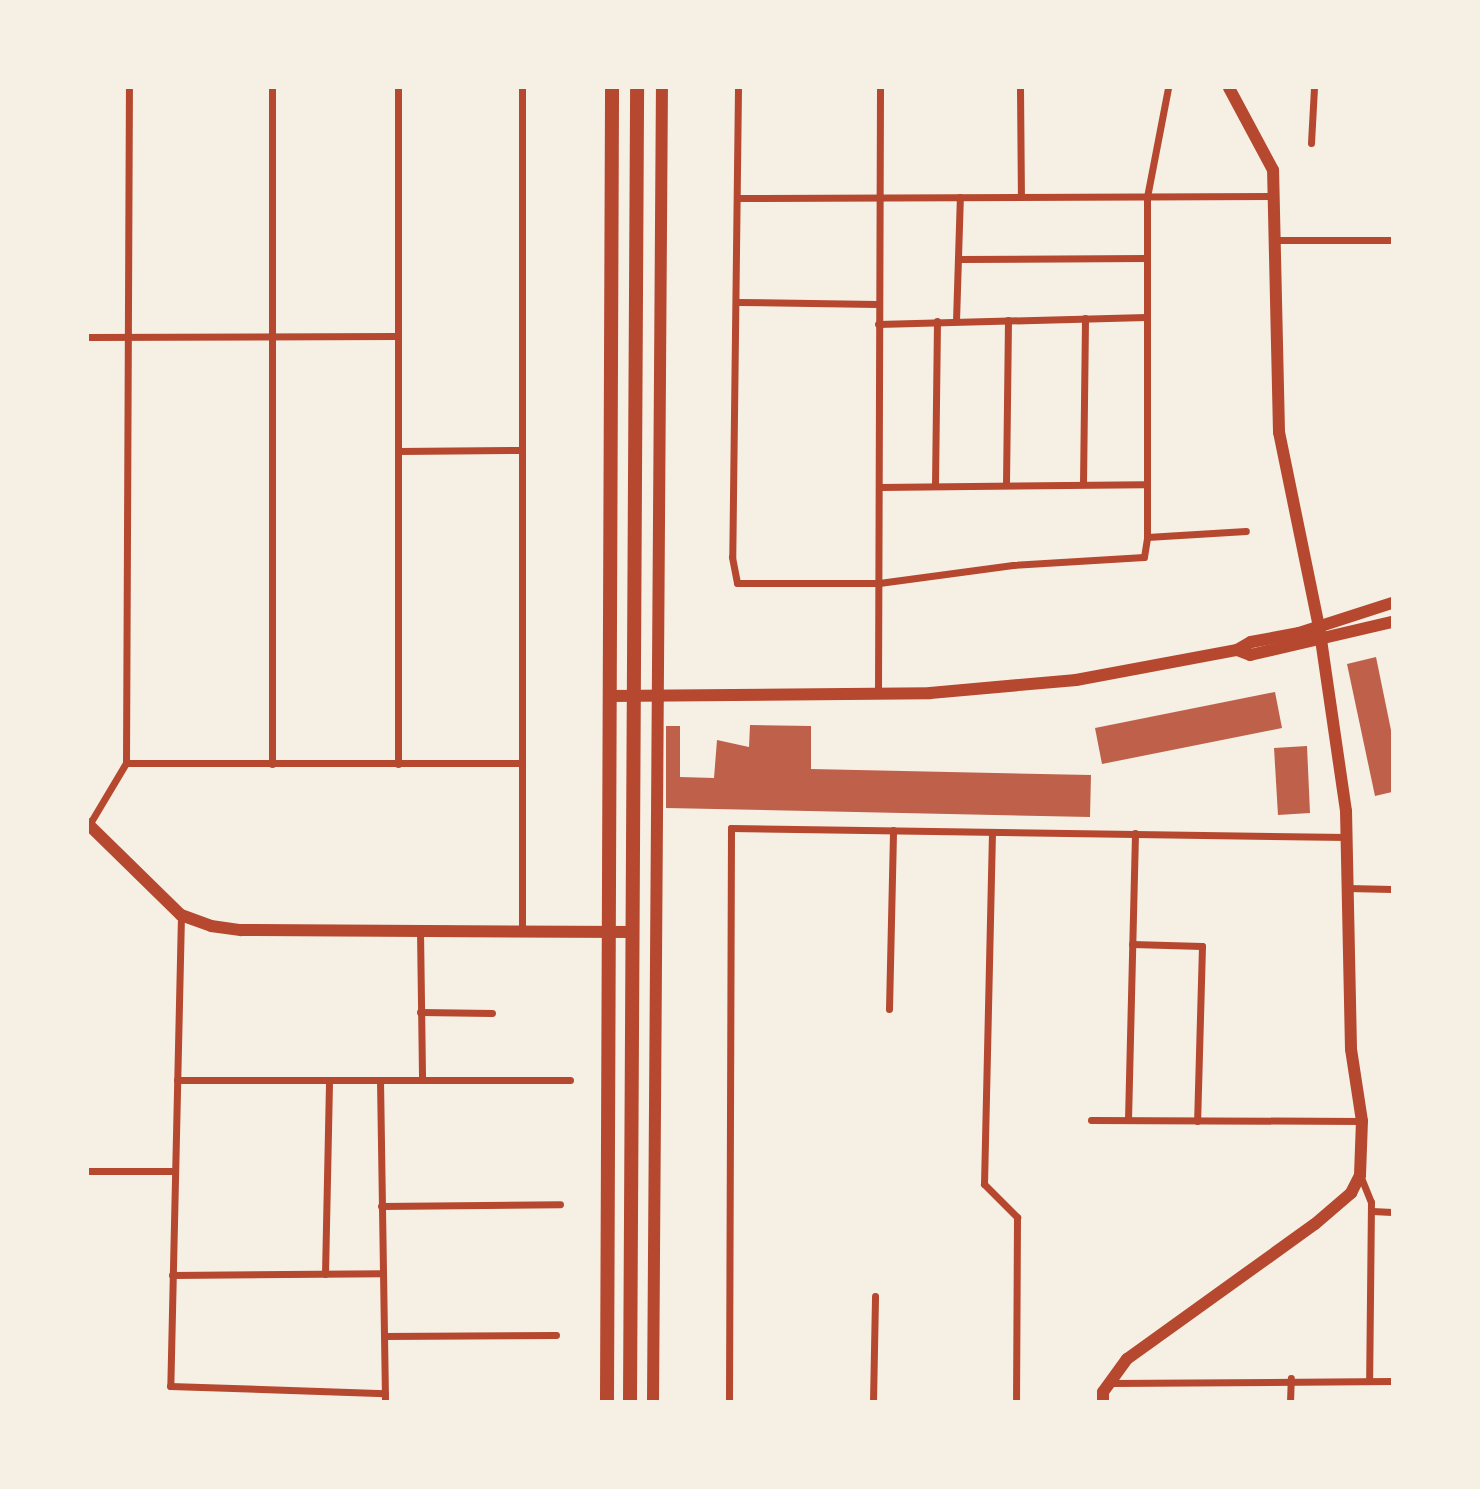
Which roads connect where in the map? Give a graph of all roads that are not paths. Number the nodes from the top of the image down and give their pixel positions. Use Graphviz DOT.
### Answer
graph roads {
  1 [pos="129,88"];
  2 [pos="272,88"];
  3 [pos="398,88"];
  4 [pos="522,88"];
  5 [pos="612,88"];
  6 [pos="637,88"];
  7 [pos="662,88"];
  8 [pos="738,88"];
  9 [pos="880,88"];
  10 [pos="1020,88"];
  11 [pos="1168,88"];
  12 [pos="1229,88"];
  13 [pos="1314,88"];
  14 [pos="1311,143"];
  15 [pos="1274,196"];
  16 [pos="960,197"];
  17 [pos="1021,197"];
  18 [pos="1147,197"];
  19 [pos="738,198"];
  20 [pos="878,201"];
  21 [pos="1278,240"];
  22 [pos="1392,240"];
  23 [pos="1147,258"];
  24 [pos="957,259"];
  25 [pos="737,302"];
  26 [pos="877,304"];
  27 [pos="1146,317"];
  28 [pos="1085,318"];
  29 [pos="1009,320"];
  30 [pos="937,321"];
  31 [pos="956,321"];
  32 [pos="878,324"];
  33 [pos="398,335"];
  34 [pos="272,336"];
  35 [pos="88,337"];
  36 [pos="129,337"];
  37 [pos="522,450"];
  38 [pos="398,451"];
  39 [pos="1006,484"];
  40 [pos="1083,484"];
  41 [pos="1144,484"];
  42 [pos="935,485"];
  43 [pos="878,487"];
  44 [pos="1246,531"];
  45 [pos="1147,537"];
  46 [pos="878,583"];
  47 [pos="1392,604"];
  48 [pos="1392,622"];
  49 [pos="1319,627"];
  50 [pos="1321,642"];
  51 [pos="1237,650"];
  52 [pos="878,694"];
  53 [pos="610,696"];
  54 [pos="634,696"];
  55 [pos="658,696"];
  56 [pos="126,763"];
  57 [pos="522,763"];
  58 [pos="272,764"];
  59 [pos="398,764"];
  60 [pos="88,825"];
  61 [pos="893,830"];
  62 [pos="992,832"];
  63 [pos="1135,833"];
  64 [pos="1346,837"];
  65 [pos="1348,888"];
  66 [pos="1392,889"];
  67 [pos="181,915"];
  68 [pos="420,931"];
  69 [pos="522,932"];
  70 [pos="609,932"];
  71 [pos="633,933"];
  72 [pos="1132,944"];
  73 [pos="889,1009"];
  74 [pos="420,1012"];
  75 [pos="492,1013"];
  76 [pos="177,1080"];
  77 [pos="329,1080"];
  78 [pos="380,1080"];
  79 [pos="422,1080"];
  80 [pos="570,1080"];
  81 [pos="1091,1120"];
  82 [pos="1128,1120"];
  83 [pos="1197,1121"];
  84 [pos="1362,1121"];
  85 [pos="88,1171"];
  86 [pos="175,1171"];
  87 [pos="1360,1175"];
  88 [pos="560,1204"];
  89 [pos="381,1206"];
  90 [pos="1371,1210"];
  91 [pos="1392,1212"];
  92 [pos="383,1273"];
  93 [pos="325,1274"];
  94 [pos="172,1275"];
  95 [pos="875,1296"];
  96 [pos="556,1335"];
  97 [pos="384,1336"];
  98 [pos="1291,1378"];
  99 [pos="1369,1380"];
  100 [pos="1392,1381"];
  101 [pos="1110,1383"];
  102 [pos="385,1393"];
  103 [pos="385,1402"];
  104 [pos="607,1402"];
  105 [pos="630,1402"];
  106 [pos="653,1402"];
  107 [pos="729,1402"];
  108 [pos="873,1402"];
  109 [pos="1016,1402"];
  110 [pos="1103,1402"];
  111 [pos="1290,1402"];
  1 -- 36 [label="street"];
  2 -- 34 [label="street"];
  3 -- 33 [label="street"];
  4 -- 37 [label="street"];
  5 -- 53 [label="main road"];
  6 -- 54 [label="main road"];
  7 -- 55 [label="street"];
  8 -- 19 [label="street"];
  9 -- 20 [label="street"];
  10 -- 17 [label="street"];
  11 -- 18 [label="street"];
  12 -- 15 [label="street"];
  13 -- 14 [label="street"];
  15 -- 18 [label="street"];
  15 -- 21 [label="street"];
  16 -- 17 [label="street"];
  16 -- 20 [label="street"];
  16 -- 24 [label="street"];
  17 -- 18 [label="street"];
  18 -- 23 [label="street"];
  19 -- 20 [label="street"];
  19 -- 25 [label="street"];
  20 -- 26 [label="street"];
  21 -- 22 [label="street"];
  21 -- 49 [label="street"];
  23 -- 24 [label="street"];
  23 -- 27 [label="street"];
  24 -- 31 [label="street"];
  25 -- 26 [label="street"];
  25 -- 46 [label="street"];
  26 -- 32 [label="street"];
  27 -- 28 [label="street"];
  27 -- 41 [label="street"];
  28 -- 29 [label="street"];
  28 -- 40 [label="street"];
  29 -- 31 [label="street"];
  29 -- 39 [label="street"];
  30 -- 31 [label="street"];
  30 -- 32 [label="street"];
  30 -- 42 [label="street"];
  32 -- 43 [label="street"];
  33 -- 34 [label="street"];
  33 -- 38 [label="street"];
  34 -- 36 [label="street"];
  34 -- 58 [label="street"];
  35 -- 36 [label="street"];
  36 -- 56 [label="street"];
  37 -- 38 [label="street"];
  37 -- 57 [label="street"];
  38 -- 59 [label="street"];
  39 -- 40 [label="street"];
  39 -- 42 [label="street"];
  40 -- 41 [label="street"];
  41 -- 45 [label="street"];
  42 -- 43 [label="street"];
  43 -- 46 [label="street"];
  44 -- 45 [label="street"];
  45 -- 46 [label="street"];
  46 -- 52 [label="street"];
  47 -- 49 [label="street"];
  48 -- 50 [label="street"];
  49 -- 50 [label="street"];
  49 -- 51 [label="street"];
  50 -- 51 [label="street"];
  50 -- 64 [label="street"];
  51 -- 52 [label="street"];
  52 -- 55 [label="street"];
  53 -- 54 [label="street"];
  53 -- 70 [label="main road"];
  54 -- 55 [label="street"];
  54 -- 71 [label="main road"];
  55 -- 106 [label="street"];
  56 -- 58 [label="street"];
  56 -- 60 [label="street"];
  57 -- 59 [label="street"];
  57 -- 69 [label="street"];
  58 -- 59 [label="street"];
  60 -- 67 [label="street"];
  61 -- 62 [label="street"];
  61 -- 73 [label="street"];
  61 -- 107 [label="street"];
  62 -- 63 [label="street"];
  62 -- 109 [label="street"];
  63 -- 64 [label="street"];
  63 -- 72 [label="street"];
  64 -- 65 [label="street"];
  65 -- 66 [label="street"];
  65 -- 84 [label="street"];
  67 -- 68 [label="street"];
  67 -- 76 [label="street"];
  68 -- 69 [label="street"];
  68 -- 74 [label="street"];
  69 -- 70 [label="street"];
  70 -- 71 [label="street"];
  70 -- 104 [label="main road"];
  71 -- 105 [label="main road"];
  72 -- 82 [label="street"];
  72 -- 83 [label="street"];
  74 -- 75 [label="street"];
  74 -- 79 [label="street"];
  76 -- 77 [label="street"];
  76 -- 86 [label="street"];
  77 -- 78 [label="street"];
  77 -- 93 [label="street"];
  78 -- 79 [label="street"];
  78 -- 89 [label="street"];
  79 -- 80 [label="street"];
  81 -- 82 [label="street"];
  82 -- 83 [label="street"];
  83 -- 84 [label="street"];
  84 -- 87 [label="street"];
  85 -- 86 [label="street"];
  86 -- 94 [label="street"];
  87 -- 90 [label="street"];
  87 -- 101 [label="street"];
  88 -- 89 [label="street"];
  89 -- 92 [label="street"];
  90 -- 91 [label="street"];
  90 -- 99 [label="street"];
  92 -- 93 [label="street"];
  92 -- 97 [label="street"];
  93 -- 94 [label="street"];
  94 -- 102 [label="street"];
  95 -- 108 [label="street"];
  96 -- 97 [label="street"];
  97 -- 102 [label="street"];
  98 -- 99 [label="street"];
  98 -- 101 [label="street"];
  98 -- 111 [label="street"];
  99 -- 100 [label="street"];
  101 -- 110 [label="street"];
  102 -- 103 [label="street"];
}
